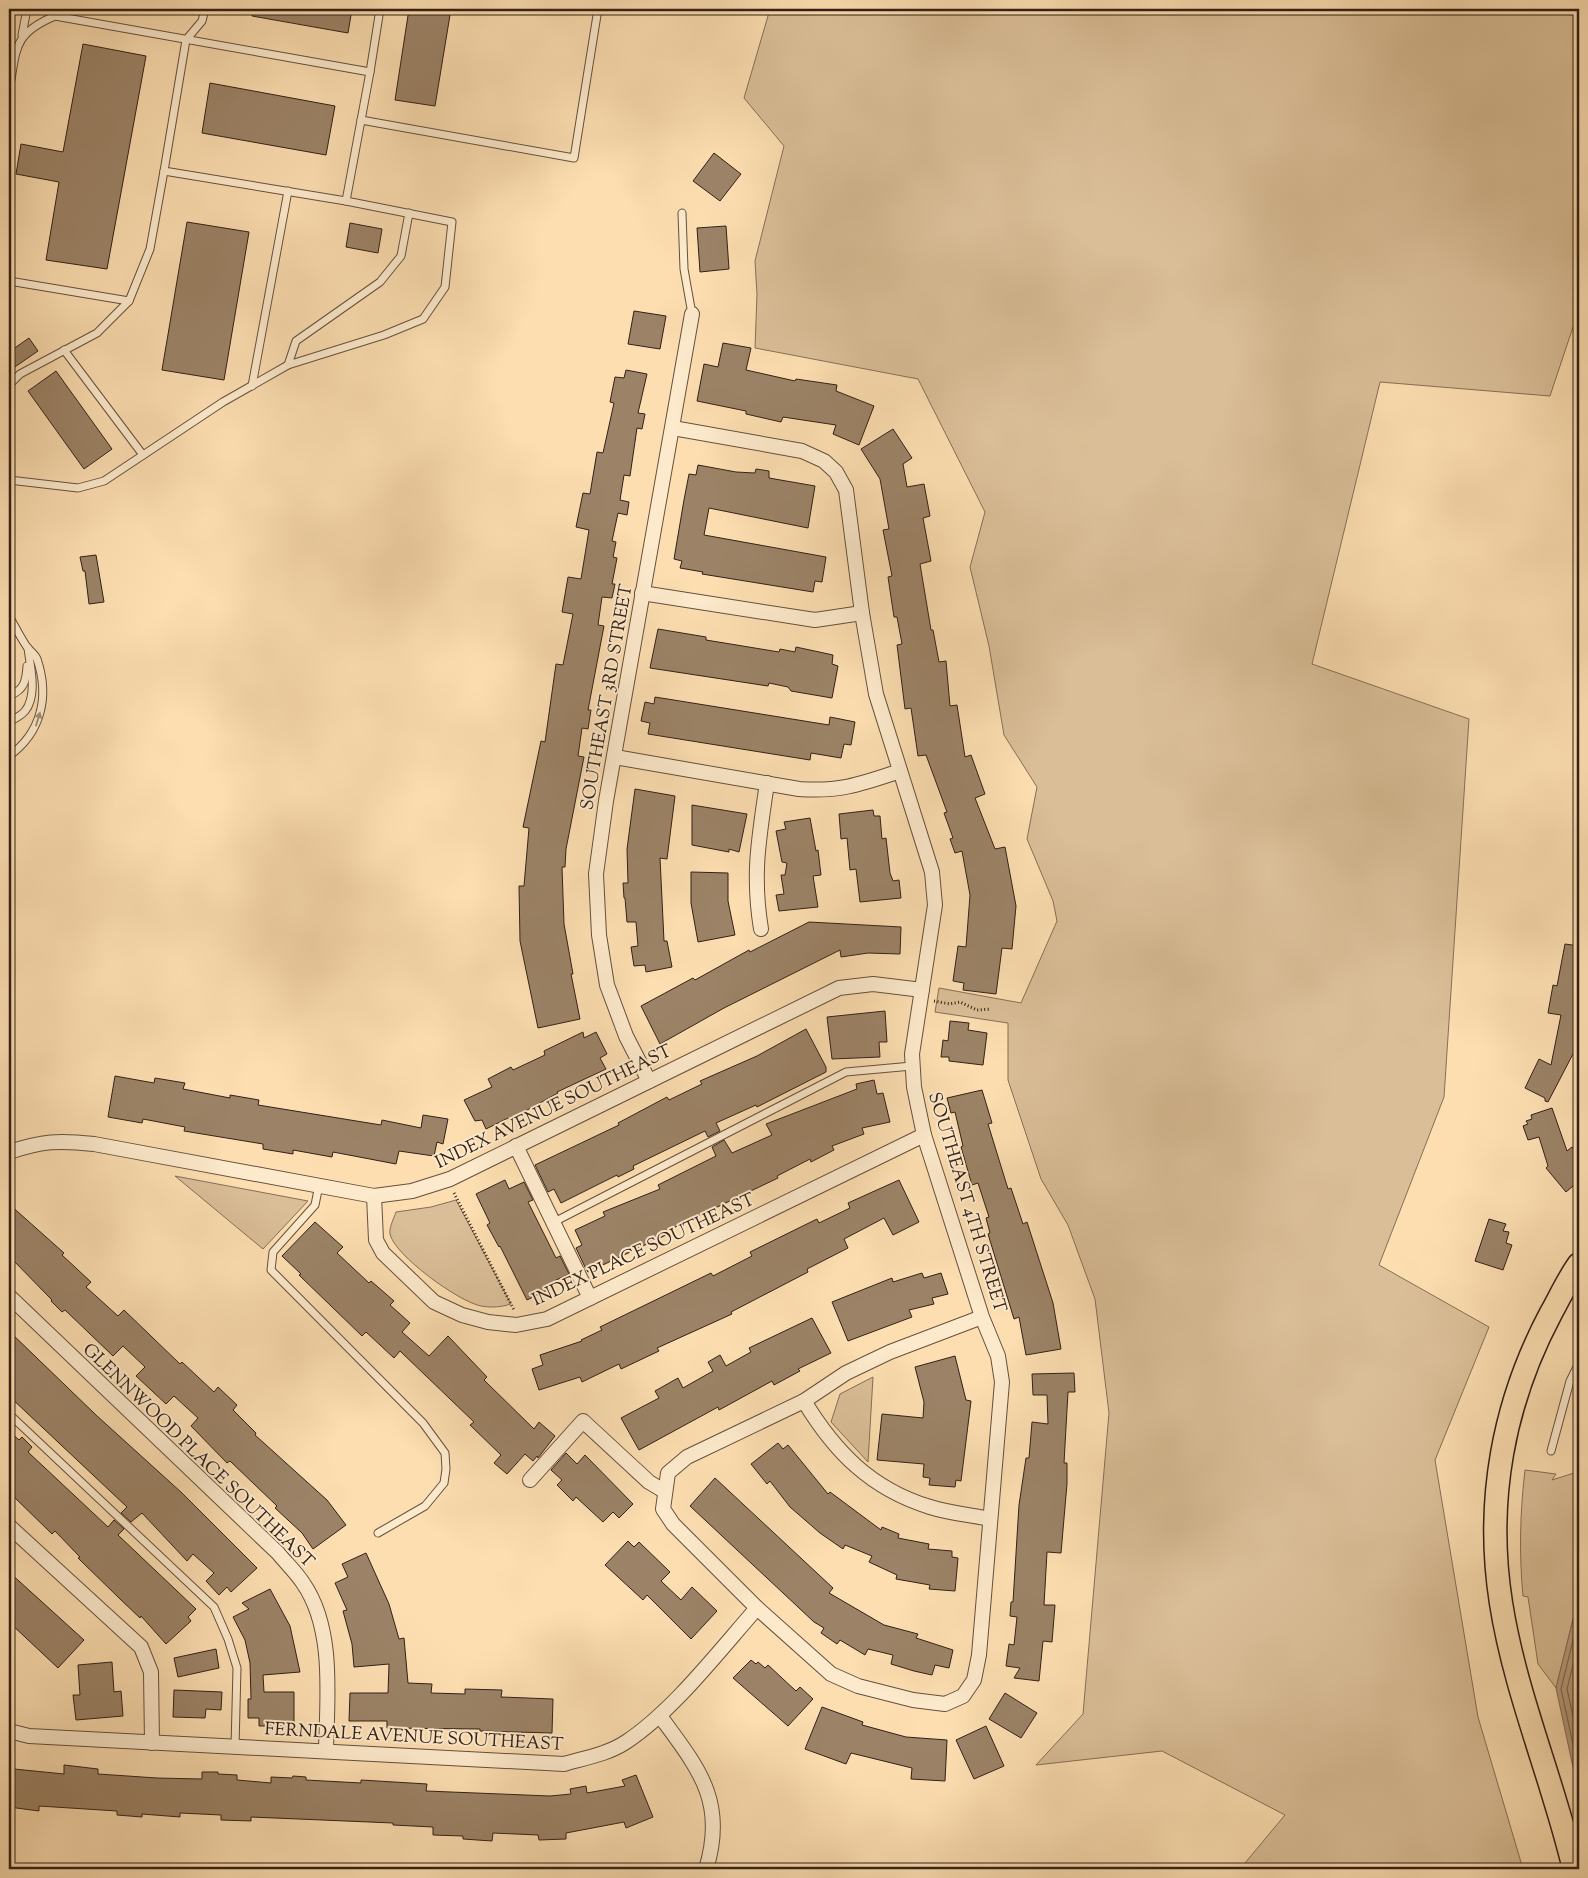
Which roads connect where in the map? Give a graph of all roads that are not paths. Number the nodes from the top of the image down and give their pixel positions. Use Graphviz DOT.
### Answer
graph roads {
  1 [pos="27,9"];
  2 [pos="204,9"];
  3 [pos="380,9"];
  4 [pos="598,9"];
  5 [pos="22,36"];
  6 [pos="186,40"];
  7 [pos="12,54"];
  8 [pos="370,72"];
  9 [pos="9,91"];
  10 [pos="361,120"];
  11 [pos="164,171"];
  12 [pos="288,191"];
  13 [pos="346,201"];
  14 [pos="410,213"];
  15 [pos="682,213"];
  16 [pos="9,281"];
  17 [pos="129,301"];
  18 [pos="692,314"];
  19 [pos="64,350"];
  20 [pos="288,365"];
  21 [pos="9,385"];
  22 [pos="252,386"];
  23 [pos="673,428"];
  24 [pos="143,455"];
  25 [pos="9,480"];
  26 [pos="642,593"];
  27 [pos="862,613"];
  28 [pos="9,616"];
  29 [pos="28,648"];
  30 [pos="9,696"];
  31 [pos="9,722"];
  32 [pos="9,756"];
  33 [pos="615,757"];
  34 [pos="900,771"];
  35 [pos="767,783"];
  36 [pos="761,929"];
  37 [pos="921,994"];
  38 [pos="912,1066"];
  39 [pos="649,1080"];
  40 [pos="924,1135"];
  41 [pos="516,1146"];
  42 [pos="9,1152"];
  43 [pos="319,1186"];
  44 [pos="374,1196"];
  45 [pos="554,1222"];
  46 [pos="1579,1264"];
  47 [pos="9,1296"];
  48 [pos="590,1298"];
  49 [pos="982,1317"];
  50 [pos="1579,1362"];
  51 [pos="804,1401"];
  52 [pos="9,1414"];
  53 [pos="1551,1451"];
  54 [pos="530,1480"];
  55 [pos="664,1491"];
  56 [pos="990,1519"];
  57 [pos="9,1526"];
  58 [pos="378,1533"];
  59 [pos="757,1608"];
  60 [pos="660,1716"];
  61 [pos="9,1731"];
  62 [pos="152,1743"];
  63 [pos="235,1747"];
  64 [pos="326,1751"];
  65 [pos="706,1869"];
  66 [pos="1574,1869"];
  1 -- 5 [label="lane"];
  2 -- 6 [label="lane"];
  3 -- 8 [label="lane"];
  4 -- 10 [label="lane"];
  5 -- 6 [label="lane"];
  5 -- 7 [label="lane"];
  6 -- 8 [label="lane"];
  6 -- 11 [label="lane"];
  7 -- 9 [label="lane"];
  8 -- 10 [label="lane"];
  10 -- 13 [label="lane"];
  11 -- 12 [label="lane"];
  11 -- 17 [label="lane"];
  12 -- 13 [label="lane"];
  12 -- 22 [label="lane"];
  13 -- 14 [label="lane"];
  14 -- 20 [label="lane"];
  14 -- 20 [label="lane"];
  15 -- 18 [label="lane"];
  16 -- 17 [label="lane"];
  17 -- 19 [label="lane"];
  18 -- 23 [label="street, SOUTHEAST 3RD STREET"];
  19 -- 21 [label="lane"];
  19 -- 24 [label="lane"];
  20 -- 22 [label="lane"];
  22 -- 24 [label="lane"];
  23 -- 26 [label="street, SOUTHEAST 3RD STREET"];
  23 -- 27 [label="street, SOUTHEAST 4TH STREET"];
  24 -- 25 [label="lane"];
  26 -- 27 [label="street"];
  26 -- 33 [label="street, SOUTHEAST 3RD STREET"];
  27 -- 34 [label="street, SOUTHEAST 4TH STREET"];
  28 -- 29 [label="lane"];
  29 -- 30 [label="lane"];
  29 -- 31 [label="lane"];
  32 -- 29 [label="lane, one-way"];
  33 -- 35 [label="street"];
  33 -- 39 [label="street, SOUTHEAST 3RD STREET"];
  34 -- 35 [label="street"];
  34 -- 37 [label="street, SOUTHEAST 4TH STREET"];
  35 -- 36 [label="street"];
  37 -- 38 [label="street, SOUTHEAST 4TH STREET"];
  37 -- 39 [label="street, INDEX AVENUE SOUTHEAST"];
  38 -- 40 [label="street, SOUTHEAST 4TH STREET"];
  38 -- 45 [label="lane"];
  39 -- 41 [label="street, INDEX AVENUE SOUTHEAST"];
  40 -- 48 [label="street, INDEX PLACE SOUTHEAST"];
  40 -- 49 [label="street, SOUTHEAST 4TH STREET"];
  41 -- 44 [label="street, INDEX AVENUE SOUTHEAST"];
  41 -- 45 [label="street"];
  42 -- 43 [label="street, INDEX AVENUE SOUTHEAST"];
  43 -- 44 [label="street, INDEX AVENUE SOUTHEAST"];
  43 -- 58 [label="lane"];
  44 -- 48 [label="street, INDEX PLACE SOUTHEAST"];
  45 -- 48 [label="street"];
  46 -- 66 [label="main road"];
  47 -- 64 [label="street, GLENNWOOD PLACE SOUTHEAST"];
  49 -- 51 [label="street"];
  49 -- 56 [label="street, SOUTHEAST 4TH STREET"];
  50 -- 53 [label="lane"];
  51 -- 55 [label="street"];
  51 -- 56 [label="street"];
  52 -- 63 [label="lane"];
  54 -- 55 [label="street"];
  55 -- 59 [label="street"];
  56 -- 59 [label="street, SOUTHEAST 4TH STREET"];
  57 -- 62 [label="street"];
  59 -- 60 [label="street, FERNDALE AVENUE SOUTHEAST"];
  60 -- 64 [label="street, FERNDALE AVENUE SOUTHEAST"];
  60 -- 65 [label="street"];
  61 -- 62 [label="street, FERNDALE AVENUE SOUTHEAST"];
  62 -- 63 [label="street, FERNDALE AVENUE SOUTHEAST"];
  63 -- 64 [label="street, FERNDALE AVENUE SOUTHEAST"];
}
